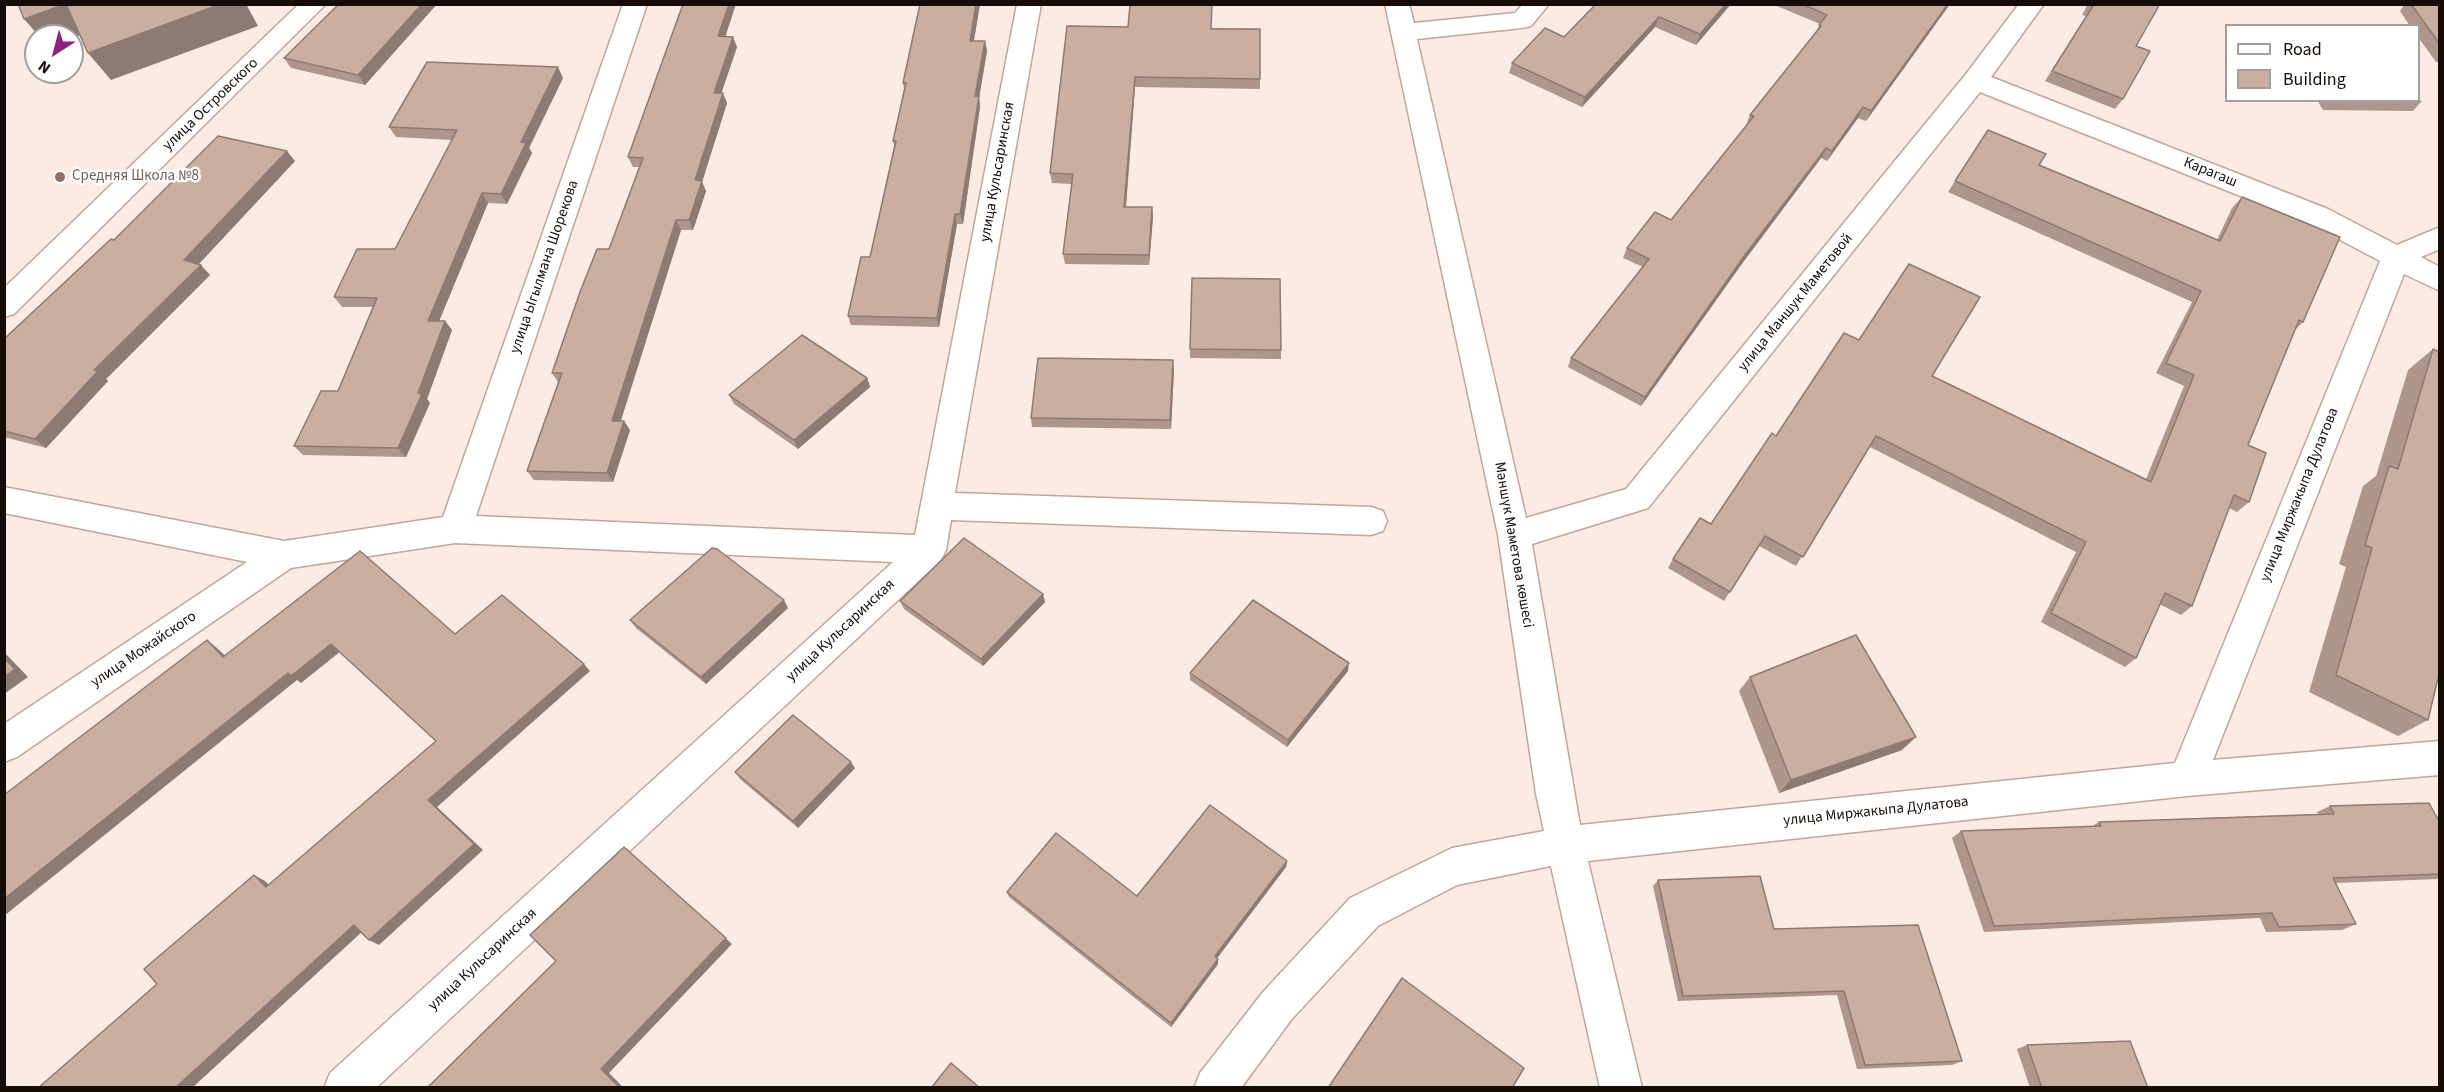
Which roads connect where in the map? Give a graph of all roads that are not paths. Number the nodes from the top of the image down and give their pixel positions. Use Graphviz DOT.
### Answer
graph roads {
  1 [pos="314,4"];
  2 [pos="635,4"];
  3 [pos="1029,4"];
  4 [pos="1538,4"];
  5 [pos="2032,4"];
  6 [pos="1400,18"];
  7 [pos="1975,80"];
  8 [pos="2439,237"];
  9 [pos="2396,257"];
  10 [pos="2439,280"];
  11 [pos="4,306"];
  12 [pos="4,500"];
  13 [pos="937,506"];
  14 [pos="1371,521"];
  15 [pos="454,529"];
  16 [pos="1514,535"];
  17 [pos="928,550"];
  18 [pos="284,555"];
  19 [pos="4,745"];
  20 [pos="2439,758"];
  21 [pos="2187,779"];
  22 [pos="1564,845"];
  23 [pos="345,1088"];
  24 [pos="1215,1088"];
  25 [pos="1621,1088"];
  1 -- 11 [label="street, улица Островского"];
  2 -- 15 [label="street, улица Ыгылмана Шорекова"];
  3 -- 13 [label="street, улица Кульсаринская"];
  4 -- 6 [label="street"];
  5 -- 7 [label="street, улица Маншук Маметовой"];
  6 -- 16 [label="street, Мәншүк Мәметова көшесі"];
  7 -- 9 [label="street, Карагаш"];
  7 -- 16 [label="street, улица Маншук Маметовой"];
  8 -- 9 [label="street"];
  9 -- 10 [label="street, Карагаш"];
  9 -- 21 [label="street, улица Миржакыпа Дулатова"];
  12 -- 18 [label="street"];
  13 -- 14 [label="street"];
  13 -- 17 [label="street, улица Кульсаринская"];
  15 -- 17 [label="street"];
  15 -- 18 [label="street"];
  16 -- 22 [label="street, Мәншүк Мәметова көшесі"];
  17 -- 23 [label="street, улица Кульсаринская"];
  18 -- 19 [label="street, улица Можайского"];
  20 -- 21 [label="street, улица Миржакыпа Дулатова"];
  21 -- 22 [label="street, улица Миржакыпа Дулатова"];
  22 -- 24 [label="street"];
  22 -- 25 [label="street, Мәншүк Мәметова көшесі"];
}
